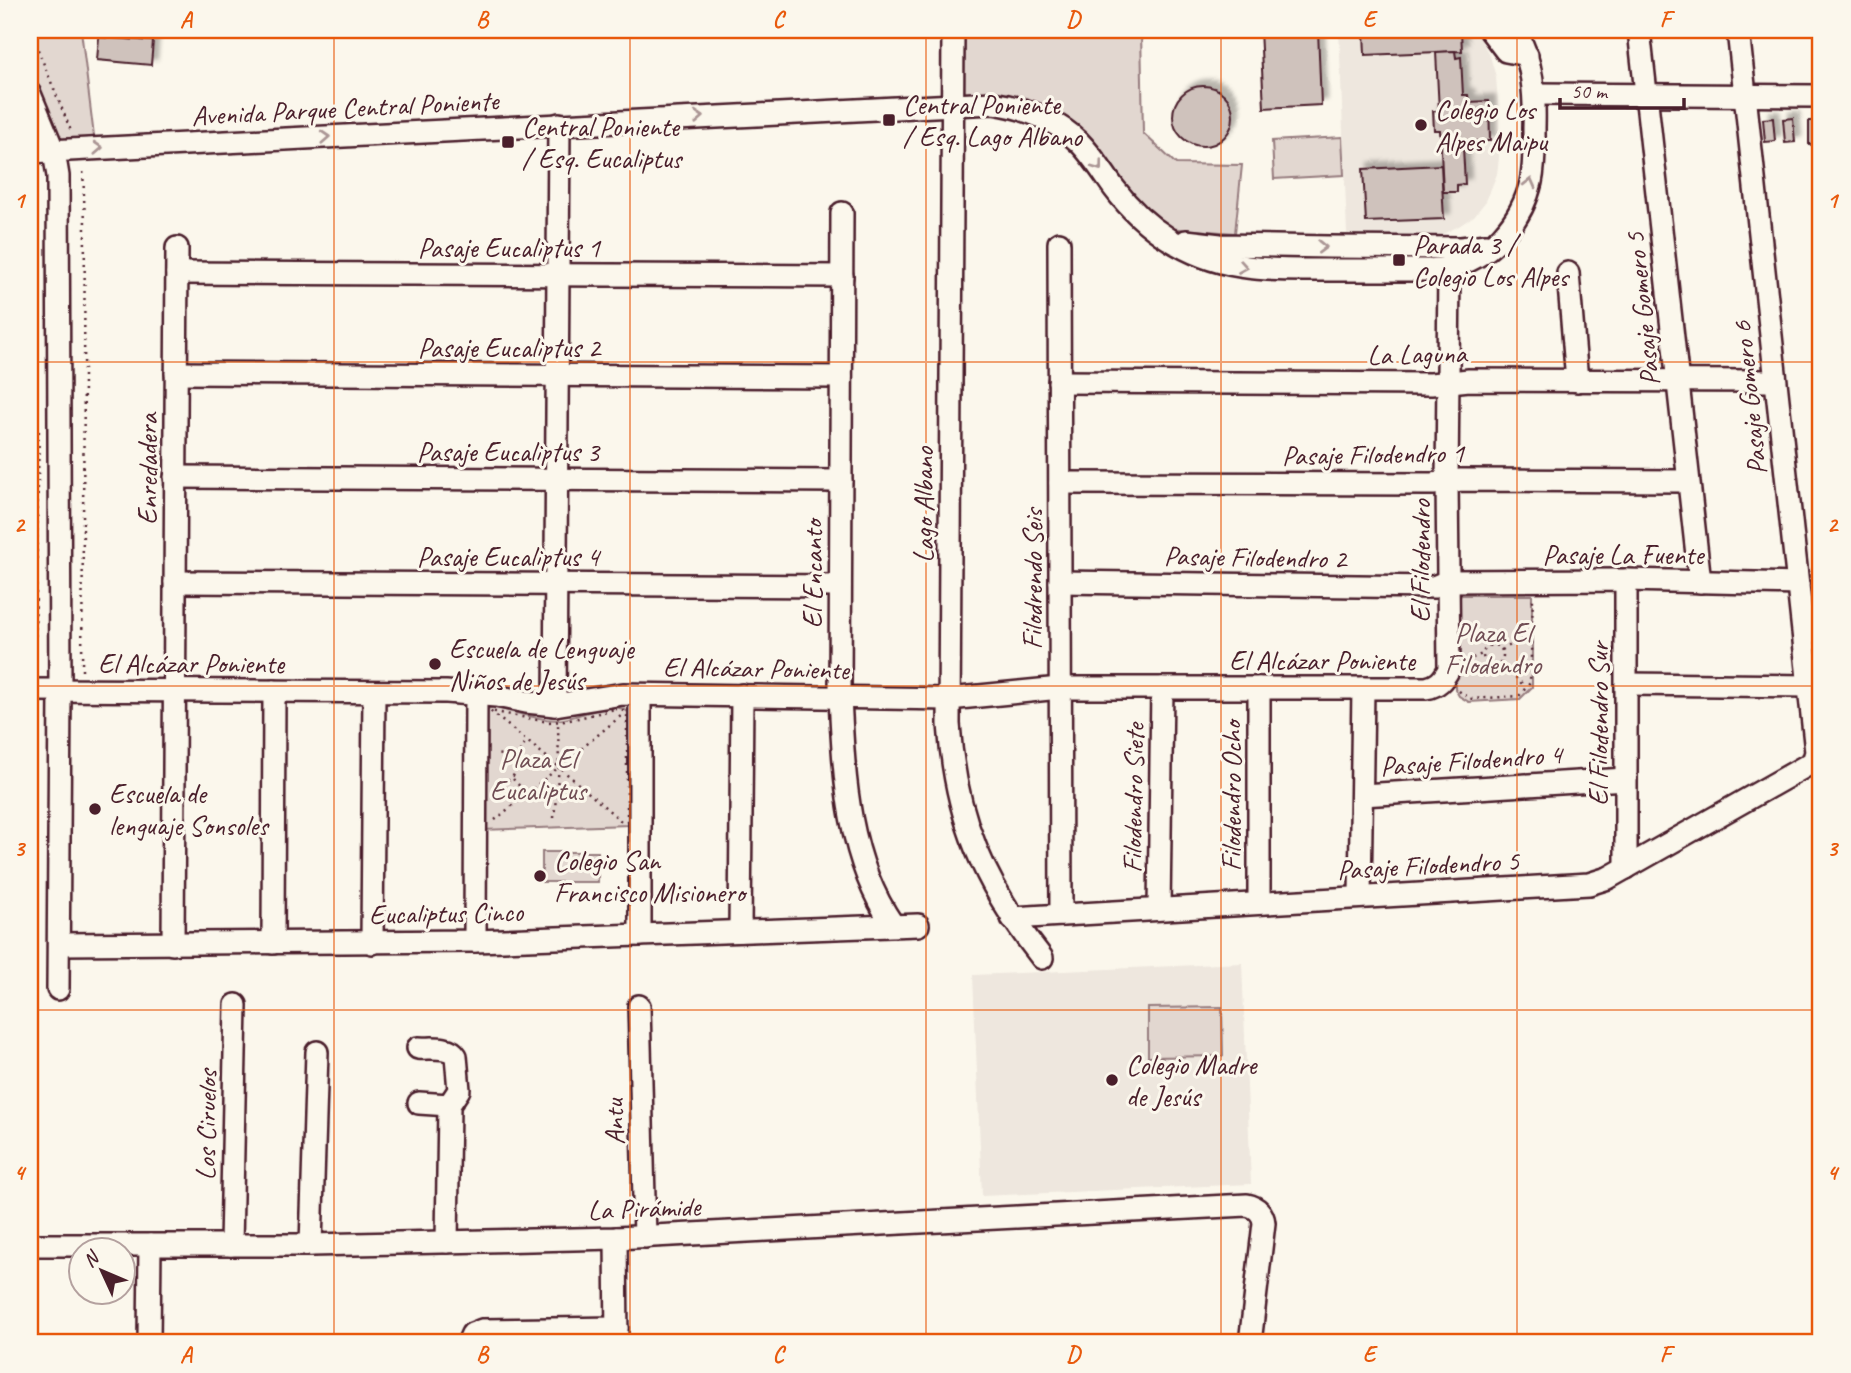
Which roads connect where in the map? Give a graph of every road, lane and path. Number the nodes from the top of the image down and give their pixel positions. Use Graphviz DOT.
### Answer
graph roads {
  1 [pos="30,30"];
  2 [pos="953,30"];
  3 [pos="1490,30"];
  4 [pos="1516,30"];
  5 [pos="1639,30"];
  6 [pos="1738,30"];
  7 [pos="1527,55"];
  8 [pos="1535,93"];
  9 [pos="30,94"];
  10 [pos="1646,95"];
  11 [pos="1745,96"];
  12 [pos="1821,96"];
  13 [pos="953,105"];
  14 [pos="559,124"];
  15 [pos="72,133"];
  16 [pos="30,152"];
  17 [pos="54,152"];
  18 [pos="83,167"];
  19 [pos="842,213"];
  20 [pos="1158,232"];
  21 [pos="1496,241"];
  22 [pos="1059,243"];
  23 [pos="177,248"];
  24 [pos="1449,268"];
  25 [pos="177,273"];
  26 [pos="1568,273"];
  27 [pos="558,275"];
  28 [pos="842,276"];
  29 [pos="176,373"];
  30 [pos="557,375"];
  31 [pos="841,377"];
  32 [pos="1577,381"];
  33 [pos="1678,381"];
  34 [pos="1775,381"];
  35 [pos="1059,382"];
  36 [pos="1448,383"];
  37 [pos="39,423"];
  38 [pos="175,477"];
  39 [pos="557,480"];
  40 [pos="841,481"];
  41 [pos="1688,481"];
  42 [pos="1447,482"];
  43 [pos="1060,484"];
  44 [pos="1626,580"];
  45 [pos="1448,581"];
  46 [pos="1532,581"];
  47 [pos="175,582"];
  48 [pos="1060,582"];
  49 [pos="1700,582"];
  50 [pos="556,584"];
  51 [pos="1798,584"];
  52 [pos="840,586"];
  53 [pos="1468,626"];
  54 [pos="1530,633"];
  55 [pos="35,643"];
  56 [pos="1485,647"];
  57 [pos="1502,650"];
  58 [pos="1482,654"];
  59 [pos="1501,662"];
  60 [pos="1460,664"];
  61 [pos="1626,684"];
  62 [pos="1809,686"];
  63 [pos="1449,687"];
  64 [pos="1060,688"];
  65 [pos="1162,688"];
  66 [pos="1259,688"];
  67 [pos="1363,688"];
  68 [pos="1527,688"];
  69 [pos="30,690"];
  70 [pos="60,690"];
  71 [pos="82,691"];
  72 [pos="174,691"];
  73 [pos="274,691"];
  74 [pos="374,692"];
  75 [pos="640,695"];
  76 [pos="742,695"];
  77 [pos="840,697"];
  78 [pos="949,699"];
  79 [pos="483,702"];
  80 [pos="624,712"];
  81 [pos="557,713"];
  82 [pos="486,720"];
  83 [pos="527,742"];
  84 [pos="485,755"];
  85 [pos="514,757"];
  86 [pos="1815,759"];
  87 [pos="559,767"];
  88 [pos="513,778"];
  89 [pos="1626,779"];
  90 [pos="492,784"];
  91 [pos="527,794"];
  92 [pos="1362,795"];
  93 [pos="554,818"];
  94 [pos="486,826"];
  95 [pos="1626,868"];
  96 [pos="1360,897"];
  97 [pos="1259,903"];
  98 [pos="1159,909"];
  99 [pos="1061,915"];
  100 [pos="1012,918"];
  101 [pos="893,925"];
  102 [pos="918,925"];
  103 [pos="740,931"];
  104 [pos="640,935"];
  105 [pos="475,941"];
  106 [pos="273,943"];
  107 [pos="373,943"];
  108 [pos="59,944"];
  109 [pos="173,944"];
  110 [pos="1042,958"];
  111 [pos="58,989"];
  112 [pos="236,1005"];
  113 [pos="639,1006"];
  114 [pos="418,1048"];
  115 [pos="317,1052"];
  116 [pos="419,1103"];
  117 [pos="449,1105"];
  118 [pos="645,1237"];
  119 [pos="616,1238"];
  120 [pos="447,1242"];
  121 [pos="30,1245"];
  122 [pos="150,1245"];
  123 [pos="231,1245"];
  124 [pos="311,1245"];
  125 [pos="617,1335"];
  126 [pos="149,1343"];
  127 [pos="468,1343"];
  128 [pos="1250,1343"];
  1 -- 15 [label="path"];
  2 -- 13 [label="street, Lago Albano"];
  3 -- 7 [label="street"];
  4 -- 7 [label="street, Avenida Parque Central Poniente"];
  5 -- 10 [label="street, Pasaje Gomero 5"];
  6 -- 11 [label="street, Pasaje Gomero 6"];
  7 -- 8 [label="street, Avenida Parque Central Poniente"];
  8 -- 10 [label="street"];
  21 -- 8 [label="street, Avenida Parque Central Poniente, one-way"];
  9 -- 17 [label="street"];
  10 -- 11 [label="street"];
  10 -- 33 [label="street, Pasaje Gomero 5"];
  11 -- 12 [label="street"];
  11 -- 34 [label="street, Pasaje Gomero 6"];
  14 -- 13 [label="street, Avenida Parque Central Poniente, one-way"];
  13 -- 20 [label="street, Avenida Parque Central Poniente, one-way"];
  13 -- 78 [label="street, Lago Albano"];
  17 -- 14 [label="street, Avenida Parque Central Poniente, one-way"];
  14 -- 27 [label="street"];
  16 -- 17 [label="street, Avenida Parque Central Poniente"];
  17 -- 70 [label="street"];
  18 -- 71 [label="path"];
  19 -- 28 [label="street, El Encanto"];
  20 -- 21 [label="street, Avenida Parque Central Poniente, one-way"];
  20 -- 24 [label="street, Avenida Parque Central Poniente, one-way"];
  21 -- 24 [label="street, Avenida Parque Central Poniente"];
  22 -- 35 [label="street, Filodrendo Seis"];
  23 -- 25 [label="street, Enredadera"];
  24 -- 36 [label="street, El Filodendro"];
  25 -- 27 [label="street, Pasaje Eucaliptus 1"];
  25 -- 29 [label="street, Enredadera"];
  26 -- 32 [label="street"];
  27 -- 28 [label="street, Pasaje Eucaliptus 1"];
  27 -- 30 [label="street"];
  28 -- 31 [label="street, El Encanto"];
  29 -- 30 [label="street, Pasaje Eucaliptus 2"];
  29 -- 38 [label="street, Enredadera"];
  30 -- 31 [label="street, Pasaje Eucaliptus 2"];
  30 -- 39 [label="street"];
  31 -- 40 [label="street, El Encanto"];
  32 -- 33 [label="street, La Laguna"];
  32 -- 36 [label="street, La Laguna"];
  33 -- 34 [label="street, La Laguna"];
  33 -- 41 [label="street, Pasaje Gomero 5"];
  34 -- 51 [label="street, Pasaje Gomero 6"];
  35 -- 36 [label="street, La Laguna"];
  35 -- 43 [label="street, Filodrendo Seis"];
  36 -- 42 [label="street, El Filodendro"];
  37 -- 55 [label="path"];
  38 -- 39 [label="street, Pasaje Eucaliptus 3"];
  38 -- 47 [label="street, Enredadera"];
  39 -- 40 [label="street, Pasaje Eucaliptus 3"];
  39 -- 50 [label="street"];
  40 -- 52 [label="street, El Encanto"];
  41 -- 42 [label="street, Pasaje Filodendro 1"];
  41 -- 49 [label="street, Pasaje Gomero 5"];
  42 -- 43 [label="street, Pasaje Filodendro 1"];
  42 -- 45 [label="street, El Filodendro"];
  43 -- 48 [label="street, Filodrendo Seis"];
  44 -- 46 [label="street, Pasaje La Fuente"];
  44 -- 49 [label="street, Pasaje La Fuente"];
  44 -- 61 [label="street, El Filodendro Sur"];
  45 -- 46 [label="street, Pasaje La Fuente"];
  45 -- 48 [label="street, Pasaje Filodendro 2"];
  45 -- 63 [label="street, El Filodendro"];
  46 -- 54 [label="path"];
  47 -- 50 [label="street, Pasaje Eucaliptus 4"];
  47 -- 72 [label="street, Enredadera"];
  48 -- 64 [label="street, Filodrendo Seis"];
  49 -- 51 [label="street, Pasaje La Fuente"];
  50 -- 52 [label="street, Pasaje Eucaliptus 4"];
  50 -- 81 [label="street"];
  51 -- 62 [label="street, Pasaje Gomero 6"];
  52 -- 77 [label="street, El Encanto"];
  53 -- 56 [label="path"];
  54 -- 57 [label="path"];
  54 -- 68 [label="path"];
  56 -- 57 [label="path"];
  56 -- 58 [label="path"];
  57 -- 59 [label="path"];
  58 -- 59 [label="path"];
  58 -- 60 [label="path"];
  59 -- 68 [label="path"];
  61 -- 62 [label="street"];
  61 -- 89 [label="street, El Filodendro Sur"];
  62 -- 86 [label="street, Pasaje Gomero 6"];
  63 -- 67 [label="street, El Alcázar Poniente"];
  63 -- 68 [label="path"];
  64 -- 65 [label="street, El Alcázar Poniente"];
  64 -- 78 [label="street, El Alcázar Poniente"];
  64 -- 99 [label="street, Filodrendo Seis"];
  65 -- 66 [label="street, El Alcázar Poniente"];
  65 -- 98 [label="street, Filodendro Siete"];
  66 -- 67 [label="street, El Alcázar Poniente"];
  66 -- 97 [label="street, Filodendro Ocho"];
  67 -- 92 [label="street"];
  69 -- 70 [label="street, El Alcázar Poniente"];
  70 -- 71 [label="street, El Alcázar Poniente"];
  70 -- 108 [label="street"];
  71 -- 72 [label="street, El Alcázar Poniente"];
  72 -- 73 [label="street, El Alcázar Poniente"];
  72 -- 109 [label="street, Enredadera"];
  73 -- 74 [label="street, El Alcázar Poniente"];
  73 -- 106 [label="street"];
  74 -- 79 [label="street, El Alcázar Poniente"];
  74 -- 107 [label="street"];
  75 -- 76 [label="street, El Alcázar Poniente"];
  75 -- 81 [label="street, El Alcázar Poniente"];
  75 -- 104 [label="street"];
  76 -- 77 [label="street, El Alcázar Poniente"];
  76 -- 103 [label="street"];
  77 -- 78 [label="street, El Alcázar Poniente"];
  77 -- 101 [label="street, El Encanto"];
  78 -- 100 [label="street, Lago Albano"];
  79 -- 81 [label="street, El Alcázar Poniente"];
  79 -- 81 [label="path"];
  79 -- 82 [label="path"];
  79 -- 83 [label="path"];
  79 -- 105 [label="street"];
  80 -- 81 [label="path"];
  80 -- 87 [label="path"];
  80 -- 87 [label="path"];
  81 -- 87 [label="path"];
  83 -- 85 [label="path"];
  83 -- 87 [label="path"];
  84 -- 85 [label="path"];
  85 -- 88 [label="path"];
  86 -- 95 [label="street, Pasaje Filodendro 5"];
  87 -- 91 [label="path"];
  87 -- 93 [label="path"];
  88 -- 90 [label="path"];
  88 -- 91 [label="path"];
  89 -- 92 [label="street, Pasaje Filodendro 4"];
  89 -- 95 [label="street, El Filodendro Sur"];
  91 -- 94 [label="path"];
  92 -- 96 [label="street"];
  95 -- 96 [label="street, Pasaje Filodendro 5"];
  96 -- 97 [label="street, Pasaje Filodendro 5"];
  97 -- 98 [label="street, Pasaje Filodendro 5"];
  98 -- 99 [label="street, Pasaje Filodendro 5"];
  99 -- 100 [label="street, Pasaje Filodendro 5"];
  100 -- 110 [label="street, Lago Albano"];
  101 -- 102 [label="street, Eucaliptus Cinco"];
  101 -- 103 [label="street, Eucaliptus Cinco"];
  103 -- 104 [label="street, Eucaliptus Cinco"];
  104 -- 105 [label="street, Eucaliptus Cinco"];
  105 -- 107 [label="street, Eucaliptus Cinco"];
  106 -- 107 [label="street, Eucaliptus Cinco"];
  106 -- 109 [label="street, Eucaliptus Cinco"];
  108 -- 109 [label="street, Eucaliptus Cinco"];
  108 -- 111 [label="street"];
  112 -- 123 [label="street, Los Ciruelos"];
  113 -- 118 [label="street, Antu"];
  114 -- 117 [label="street"];
  115 -- 124 [label="street"];
  116 -- 117 [label="street"];
  117 -- 120 [label="street"];
  118 -- 119 [label="street, La Pirámide"];
  118 -- 128 [label="street, La Pirámide"];
  119 -- 120 [label="street, La Pirámide"];
  119 -- 125 [label="street"];
  120 -- 124 [label="street, La Pirámide"];
  121 -- 122 [label="street, La Pirámide"];
  122 -- 123 [label="street, La Pirámide"];
  122 -- 126 [label="street"];
  123 -- 124 [label="street, La Pirámide"];
  125 -- 127 [label="street"];
}
